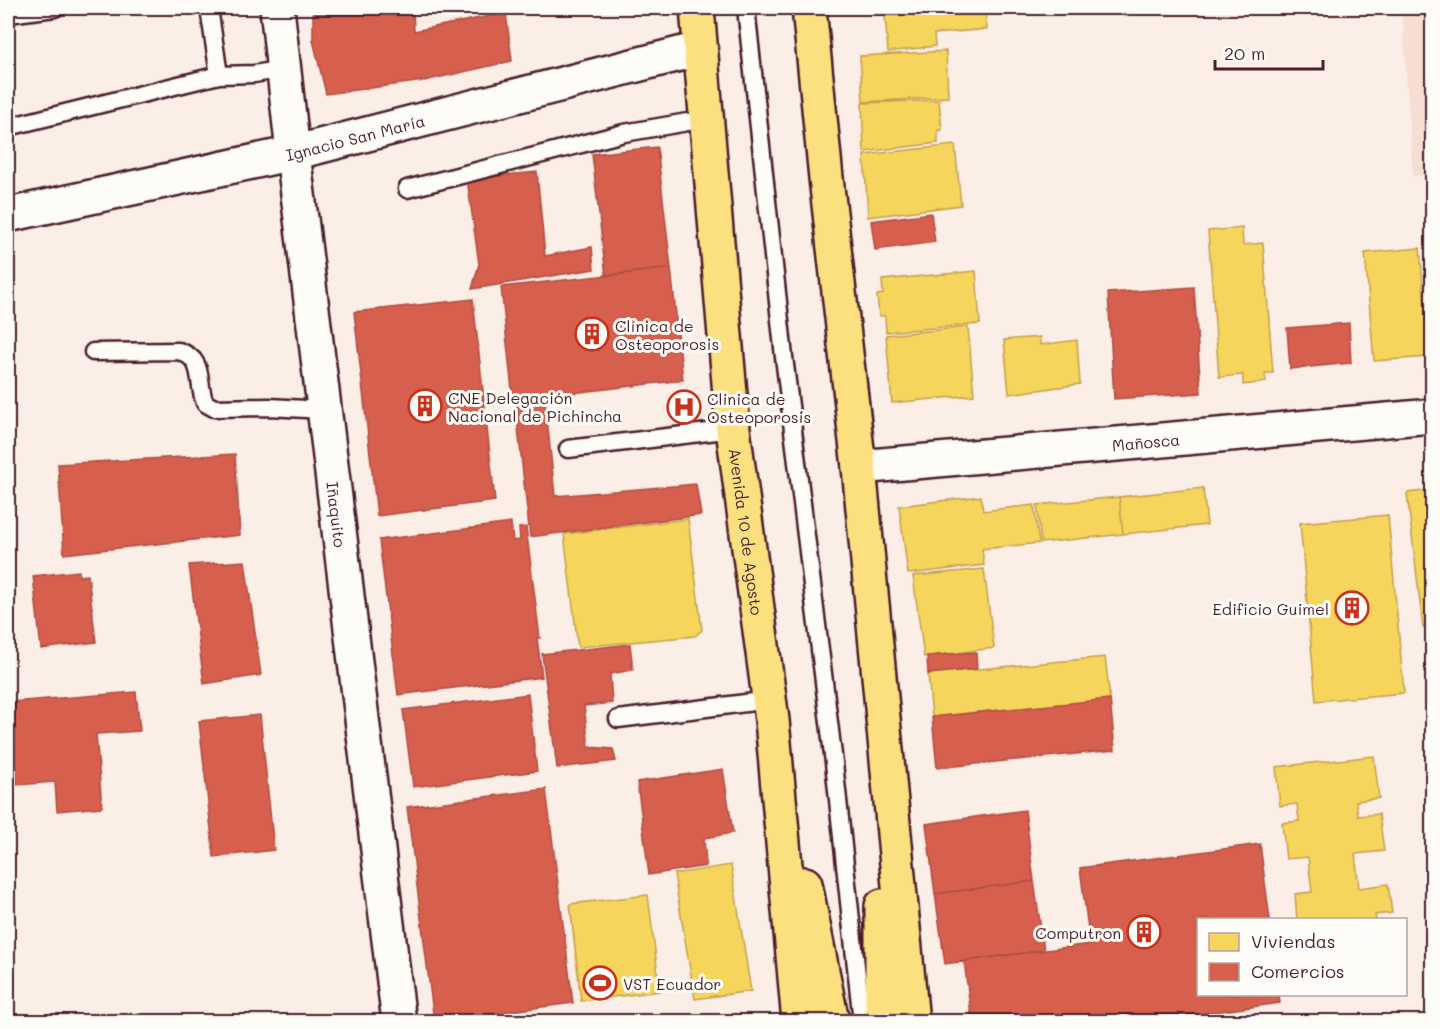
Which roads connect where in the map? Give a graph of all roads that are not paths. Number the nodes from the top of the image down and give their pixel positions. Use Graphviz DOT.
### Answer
graph roads {
  1 [pos="55,8"];
  2 [pos="209,8"];
  3 [pos="277,8"];
  4 [pos="697,8"];
  5 [pos="746,8"];
  6 [pos="809,8"];
  7 [pos="8,14"];
  8 [pos="699,49"];
  9 [pos="284,69"];
  10 [pos="219,75"];
  11 [pos="705,119"];
  12 [pos="8,127"];
  13 [pos="293,153"];
  14 [pos="408,189"];
  15 [pos="8,215"];
  16 [pos="93,352"];
  17 [pos="324,410"];
  18 [pos="1432,416"];
  19 [pos="733,429"];
  20 [pos="568,449"];
  21 [pos="859,467"];
  22 [pos="882,700"];
  23 [pos="771,710"];
  24 [pos="618,719"];
  25 [pos="399,1022"];
  26 [pos="799,1022"];
  27 [pos="832,1022"];
  28 [pos="862,1022"];
  29 [pos="882,1022"];
  30 [pos="912,1022"];
  1 -- 7 [label="lane"];
  2 -- 10 [label="lane"];
  3 -- 9 [label="street, Iñaquito"];
  4 -- 8 [label="main road, Avenida 10 de Agosto"];
  5 -- 28 [label="lane"];
  6 -- 21 [label="main road"];
  8 -- 11 [label="main road, Avenida 10 de Agosto"];
  8 -- 13 [label="street, Ignacio San María"];
  9 -- 10 [label="lane"];
  9 -- 13 [label="street, Iñaquito"];
  10 -- 12 [label="lane"];
  11 -- 14 [label="lane"];
  11 -- 19 [label="main road, Avenida 10 de Agosto"];
  13 -- 15 [label="street, Ignacio San María"];
  13 -- 17 [label="street, Iñaquito"];
  16 -- 17 [label="lane"];
  17 -- 25 [label="street, Iñaquito"];
  18 -- 21 [label="street, Mañosca"];
  19 -- 20 [label="lane"];
  19 -- 23 [label="main road, Avenida 10 de Agosto"];
  21 -- 22 [label="main road"];
  22 -- 29 [label="main road"];
  22 -- 30 [label="main road"];
  23 -- 24 [label="lane"];
  23 -- 26 [label="main road, Avenida 10 de Agosto"];
  23 -- 27 [label="main road"];
}
